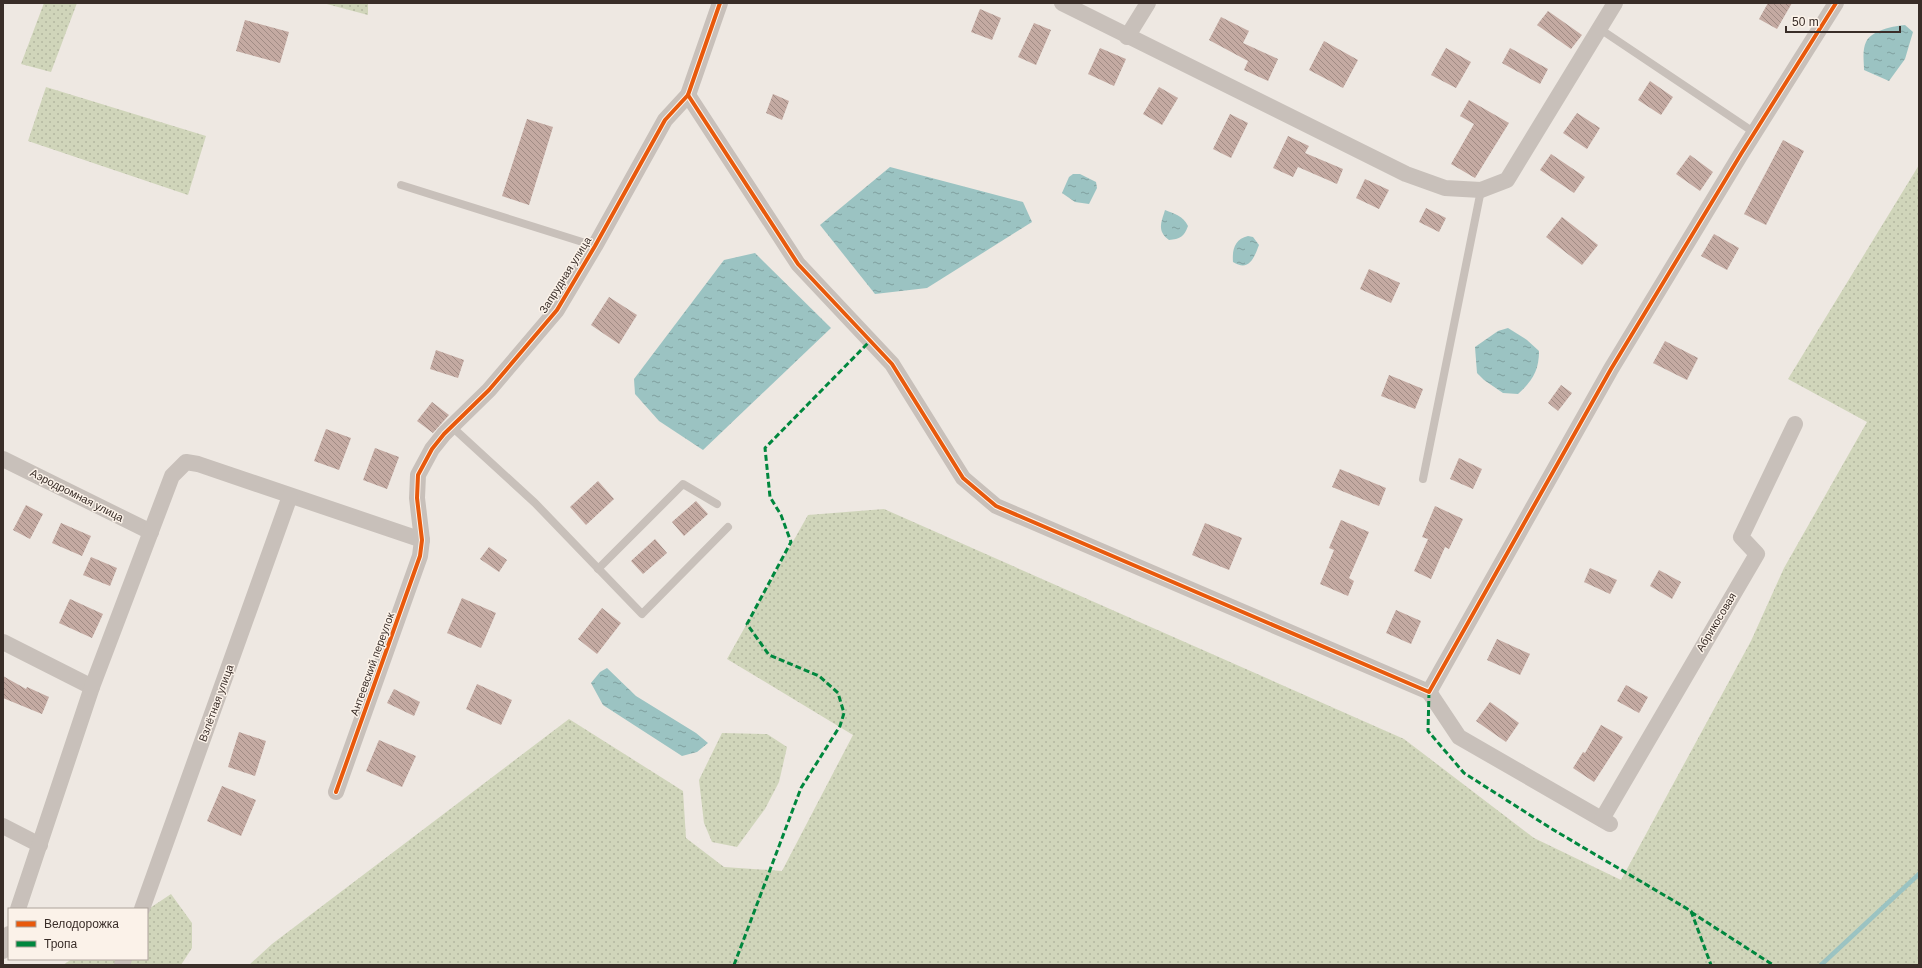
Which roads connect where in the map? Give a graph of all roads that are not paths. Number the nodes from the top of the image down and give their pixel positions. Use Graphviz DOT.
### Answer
graph roads {
  1 [pos="720,3"];
  2 [pos="1062,3"];
  3 [pos="1148,3"];
  4 [pos="1615,3"];
  5 [pos="1836,3"];
  6 [pos="1600,29"];
  7 [pos="1127,37"];
  8 [pos="688,95"];
  9 [pos="1755,133"];
  10 [pos="401,184"];
  11 [pos="1481,190"];
  12 [pos="595,246"];
  13 [pos="1795,424"];
  14 [pos="451,426"];
  15 [pos="3,459"];
  16 [pos="1423,479"];
  17 [pos="290,496"];
  18 [pos="717,504"];
  19 [pos="728,527"];
  20 [pos="151,532"];
  21 [pos="422,540"];
  22 [pos="598,569"];
  23 [pos="3,642"];
  24 [pos="92,687"];
  25 [pos="1429,692"];
  26 [pos="336,792"];
  27 [pos="3,826"];
  28 [pos="40,845"];
  29 [pos="18,908"];
  30 [pos="142,908"];
  31 [pos="8,937"];
  32 [pos="3,951"];
  1 -- 8 [label="street, Запрудная улица"];
  2 -- 7 [label="street"];
  3 -- 7 [label="street"];
  4 -- 6 [label="street"];
  5 -- 9 [label="street"];
  6 -- 9 [label="lane"];
  6 -- 11 [label="street"];
  7 -- 11 [label="street"];
  8 -- 12 [label="street, Запрудная улица"];
  8 -- 25 [label="street"];
  9 -- 25 [label="street"];
  10 -- 12 [label="lane"];
  11 -- 16 [label="lane"];
  12 -- 14 [label="street, Запрудная улица"];
  13 -- 25 [label="street, Абрикосовая"];
  14 -- 21 [label="street, Запрудная улица"];
  14 -- 22 [label="lane"];
  15 -- 20 [label="street, Аэродромная улица"];
  17 -- 20 [label="street"];
  17 -- 21 [label="street"];
  17 -- 30 [label="street, Взлётная улица"];
  18 -- 22 [label="lane"];
  19 -- 22 [label="lane"];
  20 -- 24 [label="street"];
  21 -- 26 [label="street, Антеевский переулок"];
  23 -- 24 [label="street"];
  24 -- 28 [label="street"];
  27 -- 28 [label="street"];
  28 -- 29 [label="street"];
  31 -- 32 [label="street"];
}
